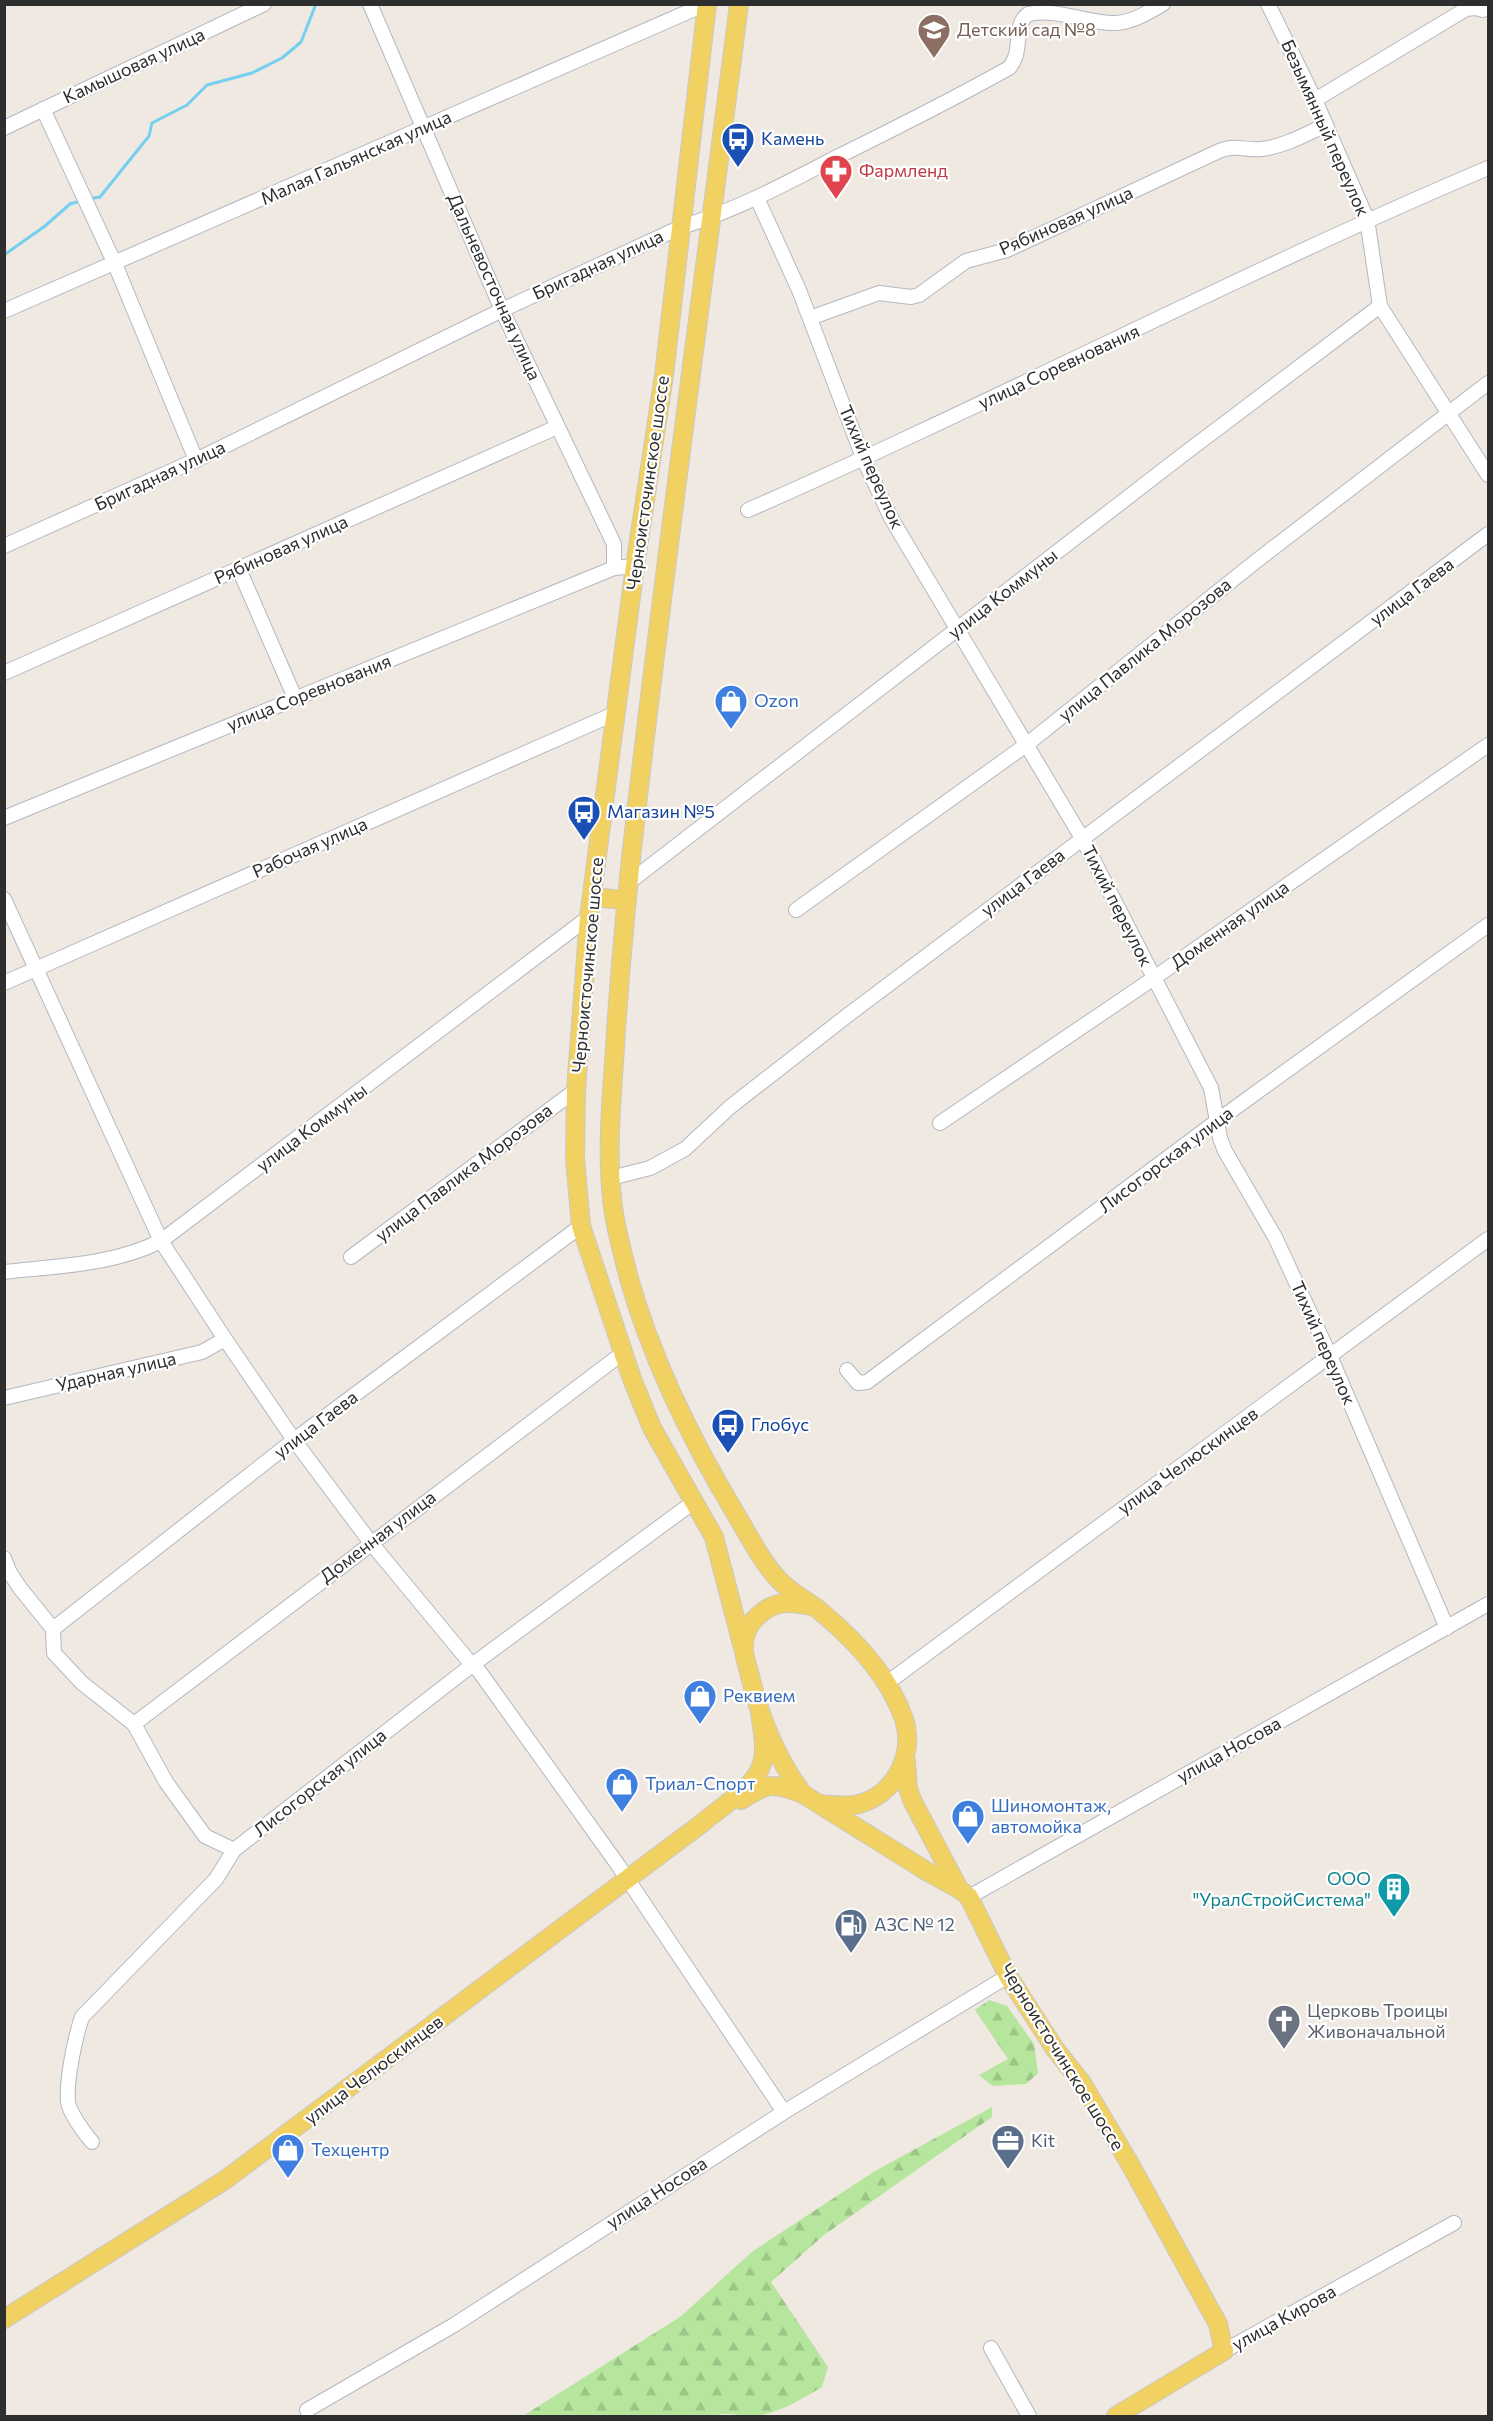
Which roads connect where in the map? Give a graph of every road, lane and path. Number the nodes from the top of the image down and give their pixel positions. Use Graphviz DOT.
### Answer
graph roads {
  1 [pos="264,4"];
  2 [pos="369,4"];
  3 [pos="707,4"];
  4 [pos="739,4"];
  5 [pos="1163,4"];
  6 [pos="1268,4"];
  7 [pos="1483,10"];
  8 [pos="1315,100"];
  9 [pos="43,109"];
  10 [pos="1326,125"];
  11 [pos="4,128"];
  12 [pos="424,129"];
  13 [pos="1488,168"];
  14 [pos="757,198"];
  15 [pos="712,217"];
  16 [pos="1367,219"];
  17 [pos="681,227"];
  18 [pos="115,264"];
  19 [pos="1380,306"];
  20 [pos="502,310"];
  21 [pos="4,311"];
  22 [pos="810,318"];
  23 [pos="1488,383"];
  24 [pos="1448,414"];
  25 [pos="557,427"];
  26 [pos="196,460"];
  27 [pos="864,460"];
  28 [pos="1488,475"];
  29 [pos="748,510"];
  30 [pos="1488,534"];
  31 [pos="4,546"];
  32 [pos="635,566"];
  33 [pos="614,568"];
  34 [pos="239,569"];
  35 [pos="958,629"];
  36 [pos="4,673"];
  37 [pos="295,698"];
  38 [pos="616,713"];
  39 [pos="1026,745"];
  40 [pos="1488,745"];
  41 [pos="4,818"];
  42 [pos="1082,838"];
  43 [pos="626,892"];
  44 [pos="592,897"];
  45 [pos="4,899"];
  46 [pos="796,910"];
  47 [pos="589,917"];
  48 [pos="1488,925"];
  49 [pos="38,969"];
  50 [pos="1154,978"];
  51 [pos="4,983"];
  52 [pos="576,1090"];
  53 [pos="1217,1121"];
  54 [pos="940,1123"];
  55 [pos="611,1178"];
  56 [pos="581,1226"];
  57 [pos="1488,1239"];
  58 [pos="162,1241"];
  59 [pos="351,1257"];
  60 [pos="4,1272"];
  61 [pos="225,1339"];
  62 [pos="624,1352"];
  63 [pos="1330,1356"];
  64 [pos="847,1370"];
  65 [pos="4,1398"];
  66 [pos="294,1440"];
  67 [pos="694,1501"];
  68 [pos="371,1543"];
  69 [pos="4,1558"];
  70 [pos="1488,1604"];
  71 [pos="816,1607"];
  72 [pos="1447,1628"];
  73 [pos="53,1629"];
  74 [pos="743,1648"];
  75 [pos="472,1665"];
  76 [pos="887,1683"];
  77 [pos="760,1712"];
  78 [pos="134,1724"];
  79 [pos="906,1762"];
  80 [pos="803,1794"];
  81 [pos="820,1804"];
  82 [pos="701,1824"];
  83 [pos="234,1850"];
  84 [pos="627,1880"];
  85 [pos="964,1893"];
  86 [pos="1008,1976"];
  87 [pos="784,2112"];
  88 [pos="92,2142"];
  89 [pos="1454,2223"];
  90 [pos="4,2319"];
  91 [pos="991,2348"];
  92 [pos="1224,2351"];
  93 [pos="308,2410"];
  94 [pos="1029,2416"];
  95 [pos="1116,2416"];
  1 -- 9 [label="street, Камышовая улица"];
  2 -- 12 [label="street, Дальневосточная улица"];
  3 -- 12 [label="street, Малая Гальянская улица"];
  3 -- 17 [label="main road, Черноисточинское шоссе"];
  4 -- 15 [label="main road, Черноисточинское шоссе"];
  5 -- 14 [label="street, Бригадная улица"];
  6 -- 8 [label="street, Безымянный переулок"];
  7 -- 8 [label="street"];
  8 -- 10 [label="street, Безымянный переулок"];
  9 -- 11 [label="street, Камышовая улица"];
  9 -- 18 [label="street"];
  10 -- 16 [label="street, Безымянный переулок"];
  10 -- 22 [label="street, Рябиновая улица"];
  12 -- 18 [label="street, Малая Гальянская улица"];
  12 -- 20 [label="street, Дальневосточная улица"];
  13 -- 16 [label="street, улица Соревнования"];
  14 -- 15 [label="street, Бригадная улица"];
  14 -- 22 [label="street, Тихий переулок"];
  15 -- 17 [label="street, Бригадная улица"];
  15 -- 43 [label="main road, Черноисточинское шоссе"];
  16 -- 19 [label="street, Безымянный переулок"];
  16 -- 27 [label="street, улица Соревнования"];
  17 -- 20 [label="street, Бригадная улица"];
  17 -- 32 [label="main road, Черноисточинское шоссе"];
  18 -- 21 [label="street, Малая Гальянская улица"];
  18 -- 26 [label="street"];
  19 -- 24 [label="street, Безымянный переулок"];
  19 -- 35 [label="street, улица Коммуны"];
  20 -- 25 [label="street, Дальневосточная улица"];
  20 -- 26 [label="street, Бригадная улица"];
  22 -- 27 [label="street, Тихий переулок"];
  23 -- 24 [label="street, улица Павлика Морозова"];
  24 -- 28 [label="street, Безымянный переулок"];
  24 -- 39 [label="street, улица Павлика Морозова"];
  25 -- 33 [label="street, Дальневосточная улица"];
  25 -- 34 [label="street, Рябиновая улица"];
  26 -- 31 [label="street, Бригадная улица"];
  27 -- 29 [label="street, улица Соревнования"];
  27 -- 35 [label="street, Тихий переулок"];
  30 -- 42 [label="street, улица Гаева"];
  32 -- 33 [label="street, улица Соревнования"];
  32 -- 38 [label="main road, Черноисточинское шоссе"];
  33 -- 37 [label="street, улица Соревнования"];
  34 -- 36 [label="street, Рябиновая улица"];
  34 -- 37 [label="street"];
  35 -- 39 [label="street, Тихий переулок"];
  35 -- 43 [label="street, улица Коммуны"];
  37 -- 41 [label="street, улица Соревнования"];
  38 -- 44 [label="main road, Черноисточинское шоссе"];
  38 -- 49 [label="street, Рабочая улица"];
  39 -- 42 [label="street, Тихий переулок"];
  39 -- 46 [label="street, улица Павлика Морозова"];
  40 -- 50 [label="street, Доменная улица"];
  42 -- 50 [label="street, Тихий переулок"];
  42 -- 55 [label="street, улица Гаева"];
  43 -- 44 [label="main road"];
  43 -- 55 [label="main road, Черноисточинское шоссе"];
  44 -- 47 [label="main road, Черноисточинское шоссе"];
  45 -- 49 [label="street"];
  47 -- 52 [label="main road, Черноисточинское шоссе"];
  47 -- 58 [label="street, улица Коммуны"];
  48 -- 53 [label="street, Лисогорская улица"];
  49 -- 51 [label="street, Рабочая улица"];
  49 -- 58 [label="street"];
  50 -- 53 [label="street, Тихий переулок"];
  50 -- 54 [label="street, Доменная улица"];
  52 -- 56 [label="main road, Черноисточинское шоссе"];
  52 -- 59 [label="street, улица Павлика Морозова"];
  53 -- 63 [label="street, Тихий переулок"];
  53 -- 64 [label="street, Лисогорская улица"];
  55 -- 71 [label="main road, Черноисточинское шоссе"];
  56 -- 62 [label="main road, Черноисточинское шоссе"];
  56 -- 66 [label="street, улица Гаева"];
  57 -- 63 [label="street, улица Челюскинцев"];
  58 -- 60 [label="street, улица Коммуны"];
  58 -- 61 [label="street"];
  61 -- 65 [label="street, Ударная улица"];
  61 -- 66 [label="street"];
  62 -- 67 [label="main road, Черноисточинское шоссе"];
  62 -- 68 [label="street, Доменная улица"];
  63 -- 72 [label="street, Тихий переулок"];
  63 -- 76 [label="street, улица Челюскинцев"];
  66 -- 68 [label="street"];
  66 -- 73 [label="street, улица Гаева"];
  67 -- 74 [label="main road, Черноисточинское шоссе"];
  67 -- 75 [label="street, Лисогорская улица"];
  68 -- 75 [label="street"];
  68 -- 78 [label="street, Доменная улица"];
  69 -- 73 [label="street"];
  70 -- 72 [label="street, улица Носова"];
  71 -- 74 [label="main road"];
  71 -- 76 [label="main road"];
  72 -- 85 [label="street, улица Носова"];
  73 -- 78 [label="street"];
  74 -- 77 [label="main road"];
  75 -- 83 [label="street, Лисогорская улица"];
  75 -- 84 [label="street"];
  76 -- 79 [label="main road"];
  77 -- 80 [label="main road"];
  77 -- 82 [label="main road, улица Челюскинцев"];
  78 -- 83 [label="street"];
  79 -- 81 [label="main road"];
  79 -- 85 [label="main road, Черноисточинское шоссе"];
  80 -- 81 [label="main road"];
  80 -- 82 [label="main road, улица Челюскинцев"];
  81 -- 85 [label="main road"];
  82 -- 84 [label="main road, улица Челюскинцев"];
  83 -- 88 [label="street, Лисогорская улица"];
  84 -- 87 [label="street"];
  84 -- 90 [label="main road, улица Челюскинцев"];
  85 -- 86 [label="main road, Черноисточинское шоссе"];
  86 -- 87 [label="street, улица Носова"];
  86 -- 92 [label="main road, Черноисточинское шоссе"];
  87 -- 93 [label="street, улица Носова"];
  89 -- 92 [label="street, улица Кирова"];
  91 -- 94 [label="street"];
  92 -- 95 [label="main road, улица Кирова"];
}
